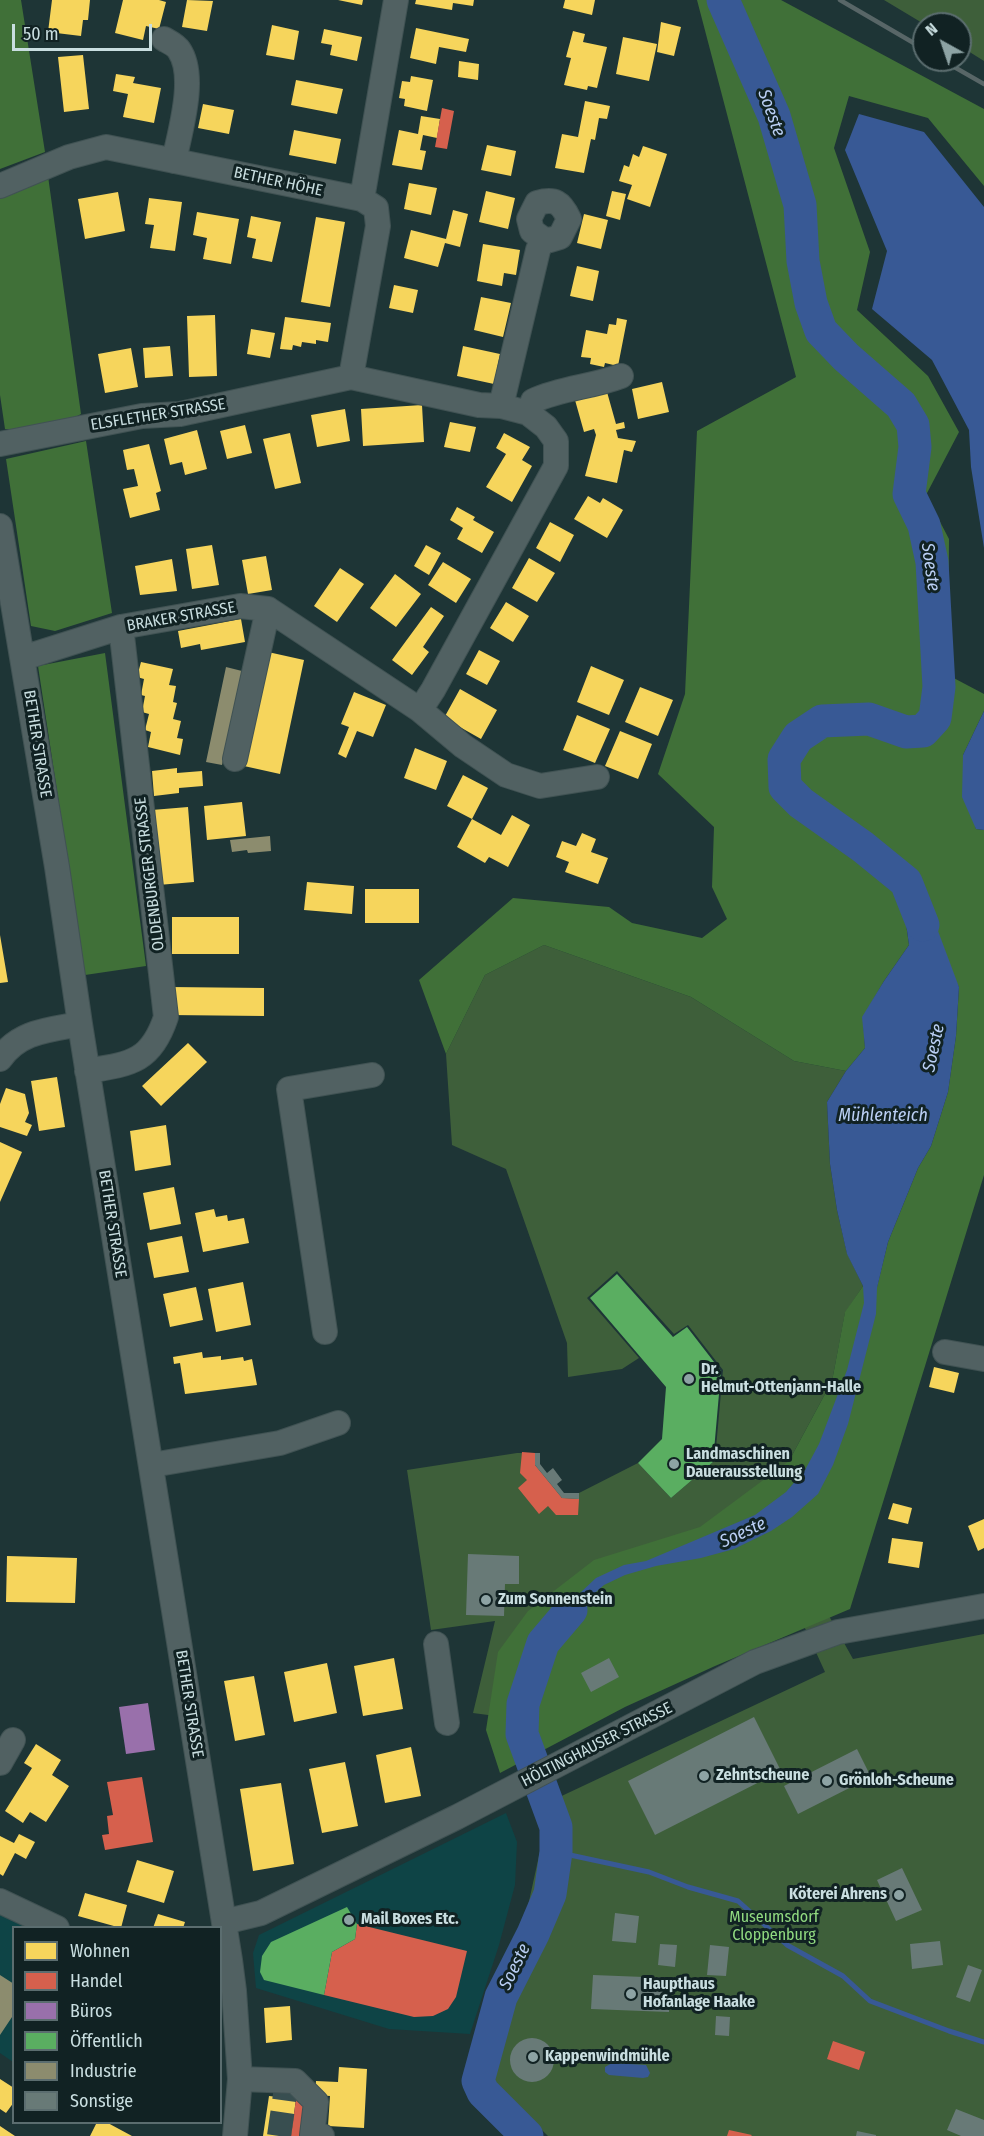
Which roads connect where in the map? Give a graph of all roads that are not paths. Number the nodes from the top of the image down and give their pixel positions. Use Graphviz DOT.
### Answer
graph roads {
  1 [pos="396,0"];
  2 [pos="164,39"];
  3 [pos="174,161"];
  4 [pos="0,186"];
  5 [pos="362,199"];
  6 [pos="543,239"];
  7 [pos="621,376"];
  8 [pos="351,377"];
  9 [pos="501,406"];
  10 [pos="528,413"];
  11 [pos="0,444"];
  12 [pos="0,526"];
  13 [pos="268,609"];
  14 [pos="121,627"];
  15 [pos="23,658"];
  16 [pos="420,710"];
  17 [pos="235,759"];
  18 [pos="597,777"];
  19 [pos="80,1024"];
  20 [pos="0,1059"];
  21 [pos="87,1071"];
  22 [pos="372,1075"];
  23 [pos="325,1332"];
  24 [pos="945,1352"];
  25 [pos="984,1359"];
  26 [pos="338,1424"];
  27 [pos="152,1465"];
  28 [pos="984,1606"];
  29 [pos="436,1644"];
  30 [pos="447,1723"];
  31 [pos="14,1740"];
  32 [pos="0,1763"];
  33 [pos="0,1901"];
  34 [pos="32,1922"];
  35 [pos="224,1922"];
  36 [pos="49,1926"];
  37 [pos="227,1992"];
  38 [pos="240,2079"];
  39 [pos="235,2136"];
  40 [pos="322,2136"];
  1 -- 5 [label="street"];
  2 -- 3 [label="street"];
  3 -- 4 [label="street, BETHER HÖHE"];
  3 -- 5 [label="street, BETHER HÖHE"];
  5 -- 8 [label="street"];
  6 -- 9 [label="street"];
  7 -- 10 [label="street"];
  8 -- 9 [label="street, ELSFLETHER STRASSE"];
  8 -- 11 [label="street, ELSFLETHER STRASSE"];
  9 -- 10 [label="street"];
  10 -- 16 [label="street"];
  12 -- 15 [label="street, BETHER STRASSE"];
  13 -- 14 [label="street, BRAKER STRASSE"];
  13 -- 16 [label="street, BRAKER STRASSE"];
  13 -- 17 [label="street"];
  14 -- 15 [label="street, BRAKER STRASSE"];
  14 -- 21 [label="street, OLDENBURGER STRASSE"];
  15 -- 19 [label="street, BETHER STRASSE"];
  16 -- 18 [label="street, BRAKER STRASSE"];
  19 -- 20 [label="street"];
  19 -- 21 [label="street, BETHER STRASSE"];
  21 -- 27 [label="street, BETHER STRASSE"];
  22 -- 23 [label="street"];
  24 -- 25 [label="street"];
  26 -- 27 [label="street"];
  27 -- 35 [label="street, BETHER STRASSE"];
  28 -- 35 [label="street, HÖLTINGHAUSER STRASSE"];
  29 -- 30 [label="street"];
  31 -- 32 [label="street"];
  33 -- 34 [label="street"];
  34 -- 36 [label="street"];
  35 -- 37 [label="street, BETHER STRASSE"];
  37 -- 38 [label="street, BETHER STRASSE"];
  38 -- 39 [label="street, BETHER STRASSE"];
  38 -- 40 [label="street"];
}
